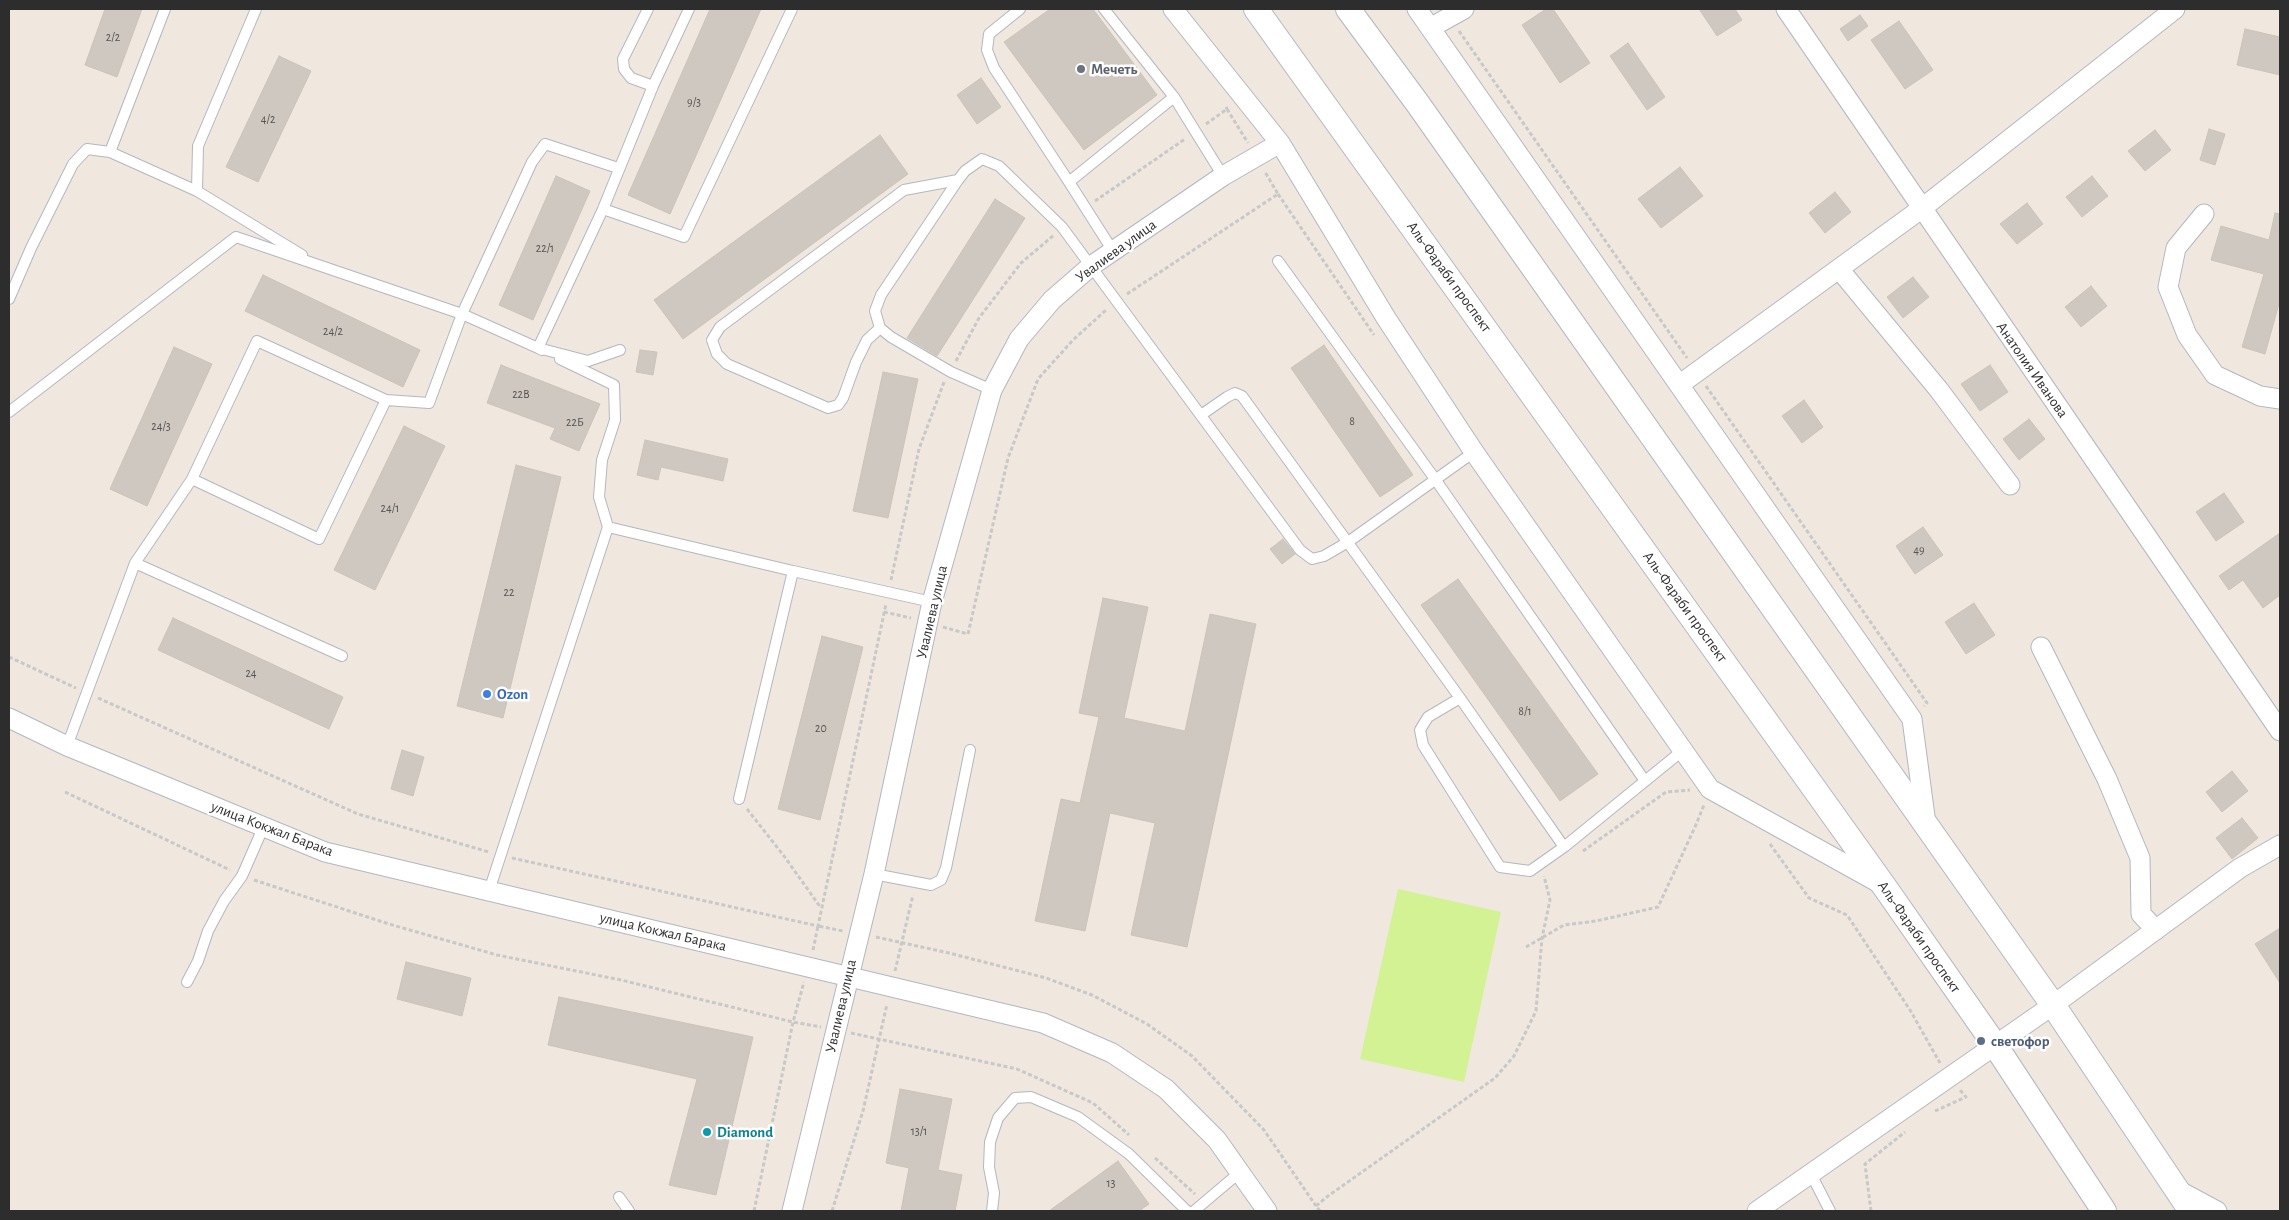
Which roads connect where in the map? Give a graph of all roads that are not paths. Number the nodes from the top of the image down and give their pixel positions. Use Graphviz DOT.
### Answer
graph roads {
  1 [pos="165,9"];
  2 [pos="256,9"];
  3 [pos="648,9"];
  4 [pos="689,9"];
  5 [pos="792,9"];
  6 [pos="1020,9"];
  7 [pos="1104,9"];
  8 [pos="1173,9"];
  9 [pos="1256,9"];
  10 [pos="1348,9"];
  11 [pos="1417,9"];
  12 [pos="1464,9"];
  13 [pos="1786,9"];
  14 [pos="2176,9"];
  15 [pos="1430,28"];
  16 [pos="653,86"];
  17 [pos="1174,97"];
  18 [pos="1280,143"];
  19 [pos="110,152"];
  20 [pos="618,168"];
  21 [pos="1223,176"];
  22 [pos="958,180"];
  23 [pos="1069,182"];
  24 [pos="197,191"];
  25 [pos="603,209"];
  26 [pos="1921,209"];
  27 [pos="2204,214"];
  28 [pos="1113,251"];
  29 [pos="1278,261"];
  30 [pos="320,266"];
  31 [pos="1091,266"];
  32 [pos="1839,268"];
  33 [pos="9,298"];
  34 [pos="462,314"];
  35 [pos="880,328"];
  36 [pos="538,348"];
  37 [pos="620,350"];
  38 [pos="1679,385"];
  39 [pos="992,390"];
  40 [pos="2280,399"];
  41 [pos="386,400"];
  42 [pos="9,412"];
  43 [pos="1201,415"];
  44 [pos="1474,452"];
  45 [pos="192,479"];
  46 [pos="1435,479"];
  47 [pos="2010,485"];
  48 [pos="608,527"];
  49 [pos="1348,542"];
  50 [pos="135,563"];
  51 [pos="793,572"];
  52 [pos="932,602"];
  53 [pos="2041,647"];
  54 [pos="342,656"];
  55 [pos="1460,698"];
  56 [pos="9,718"];
  57 [pos="2280,731"];
  58 [pos="67,746"];
  59 [pos="970,750"];
  60 [pos="1682,751"];
  61 [pos="1645,781"];
  62 [pos="739,799"];
  63 [pos="1926,825"];
  64 [pos="263,828"];
  65 [pos="2280,845"];
  66 [pos="1564,847"];
  67 [pos="874,874"];
  68 [pos="1884,886"];
  69 [pos="489,891"];
  70 [pos="2156,930"];
  71 [pos="848,975"];
  72 [pos="188,982"];
  73 [pos="2053,1005"];
  74 [pos="1995,1045"];
  75 [pos="1240,1173"];
  76 [pos="1811,1174"];
  77 [pos="2089,1188"];
  78 [pos="2175,1188"];
  79 [pos="619,1197"];
  80 [pos="629,1211"];
  81 [pos="792,1211"];
  82 [pos="992,1211"];
  83 [pos="1187,1211"];
  84 [pos="1194,1211"];
  85 [pos="1267,1211"];
  86 [pos="1758,1211"];
  87 [pos="1830,1211"];
  88 [pos="2095,1211"];
  89 [pos="2104,1211"];
  90 [pos="2191,1211"];
  91 [pos="2217,1211"];
  1 -- 19 [label="lane"];
  2 -- 24 [label="lane"];
  3 -- 16 [label="lane"];
  4 -- 16 [label="lane"];
  5 -- 25 [label="lane"];
  6 -- 23 [label="lane"];
  7 -- 17 [label="lane"];
  8 -- 18 [label="street"];
  9 -- 68 [label="street, Аль-Фараби проспект"];
  10 -- 63 [label="street"];
  11 -- 15 [label="street"];
  12 -- 15 [label="street"];
  13 -- 26 [label="street, Анатолия Иванова"];
  14 -- 26 [label="street"];
  15 -- 38 [label="street"];
  16 -- 20 [label="lane"];
  17 -- 21 [label="lane"];
  17 -- 23 [label="lane"];
  18 -- 21 [label="street, Увалиева улица"];
  18 -- 44 [label="street"];
  19 -- 24 [label="lane"];
  19 -- 33 [label="lane"];
  20 -- 25 [label="lane"];
  20 -- 34 [label="lane"];
  21 -- 28 [label="street, Увалиева улица"];
  22 -- 31 [label="lane"];
  22 -- 35 [label="lane"];
  22 -- 35 [label="lane"];
  23 -- 28 [label="lane"];
  24 -- 30 [label="lane"];
  25 -- 36 [label="lane"];
  26 -- 32 [label="street"];
  26 -- 57 [label="street, Анатолия Иванова"];
  27 -- 40 [label="street"];
  28 -- 31 [label="street, Увалиева улица"];
  29 -- 46 [label="lane"];
  30 -- 34 [label="lane"];
  30 -- 42 [label="lane"];
  31 -- 39 [label="street, Увалиева улица"];
  31 -- 43 [label="lane"];
  32 -- 38 [label="street"];
  32 -- 47 [label="street"];
  34 -- 36 [label="lane"];
  34 -- 41 [label="lane"];
  35 -- 39 [label="lane"];
  36 -- 37 [label="lane"];
  36 -- 48 [label="lane"];
  38 -- 63 [label="street"];
  39 -- 52 [label="street, Увалиева улица"];
  41 -- 45 [label="lane"];
  41 -- 45 [label="lane"];
  43 -- 49 [label="lane"];
  43 -- 49 [label="lane"];
  44 -- 46 [label="lane"];
  44 -- 60 [label="street"];
  45 -- 50 [label="lane"];
  46 -- 49 [label="lane"];
  46 -- 61 [label="lane"];
  48 -- 51 [label="lane"];
  48 -- 69 [label="lane"];
  49 -- 55 [label="lane"];
  50 -- 54 [label="lane"];
  50 -- 58 [label="lane"];
  51 -- 52 [label="lane"];
  51 -- 62 [label="lane"];
  52 -- 67 [label="street, Увалиева улица"];
  53 -- 70 [label="street"];
  55 -- 66 [label="lane"];
  55 -- 66 [label="lane"];
  56 -- 58 [label="street, улица Кокжал Барака"];
  58 -- 64 [label="street, улица Кокжал Барака"];
  59 -- 67 [label="lane"];
  60 -- 61 [label="lane"];
  60 -- 68 [label="street"];
  61 -- 66 [label="lane"];
  63 -- 73 [label="street"];
  64 -- 69 [label="street, улица Кокжал Барака"];
  64 -- 72 [label="lane"];
  65 -- 70 [label="street"];
  67 -- 71 [label="street, Увалиева улица"];
  68 -- 74 [label="street, Аль-Фараби проспект"];
  69 -- 71 [label="street, улица Кокжал Барака"];
  70 -- 73 [label="street"];
  71 -- 75 [label="street, улица Кокжал Барака"];
  71 -- 81 [label="street, Увалиева улица"];
  73 -- 74 [label="street"];
  73 -- 78 [label="street"];
  74 -- 76 [label="street"];
  74 -- 77 [label="street, Аль-Фараби проспект"];
  75 -- 84 [label="lane"];
  75 -- 85 [label="street, улица Кокжал Барака"];
  76 -- 86 [label="street"];
  76 -- 87 [label="lane"];
  77 -- 88 [label="street"];
  77 -- 89 [label="street, Аль-Фараби проспект"];
  78 -- 90 [label="street"];
  78 -- 91 [label="street"];
  79 -- 80 [label="lane"];
  82 -- 83 [label="lane"];
}
